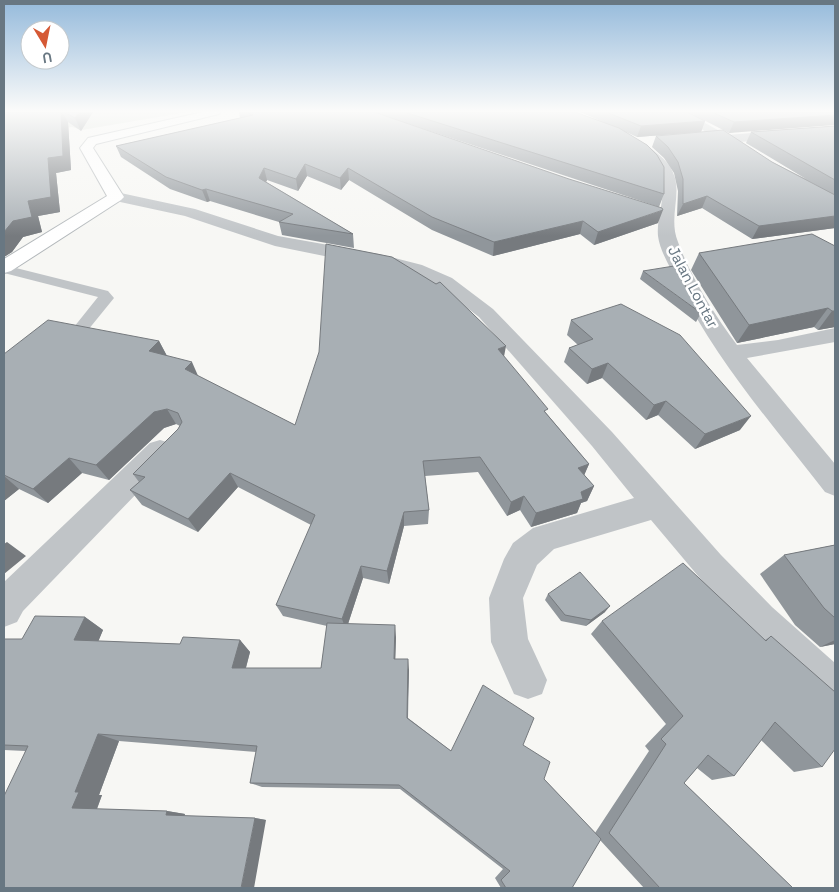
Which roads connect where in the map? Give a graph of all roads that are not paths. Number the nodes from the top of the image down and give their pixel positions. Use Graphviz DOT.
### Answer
graph roads {
  1 [pos="88,154"];
  2 [pos="650,154"];
  3 [pos="116,197"];
  4 [pos="4,268"];
  5 [pos="82,327"];
  6 [pos="835,335"];
  7 [pos="730,353"];
  8 [pos="175,436"];
  9 [pos="835,484"];
  10 [pos="657,505"];
  11 [pos="4,610"];
  12 [pos="528,680"];
  13 [pos="835,689"];
  1 -- 3 [label="street"];
  2 -- 7 [label="street, Jalan Lontar"];
  3 -- 4 [label="street"];
  3 -- 10 [label="street"];
  4 -- 5 [label="lane"];
  6 -- 7 [label="street"];
  7 -- 9 [label="street, Jalan Lontar"];
  8 -- 11 [label="street"];
  10 -- 12 [label="street"];
  10 -- 13 [label="street"];
}
